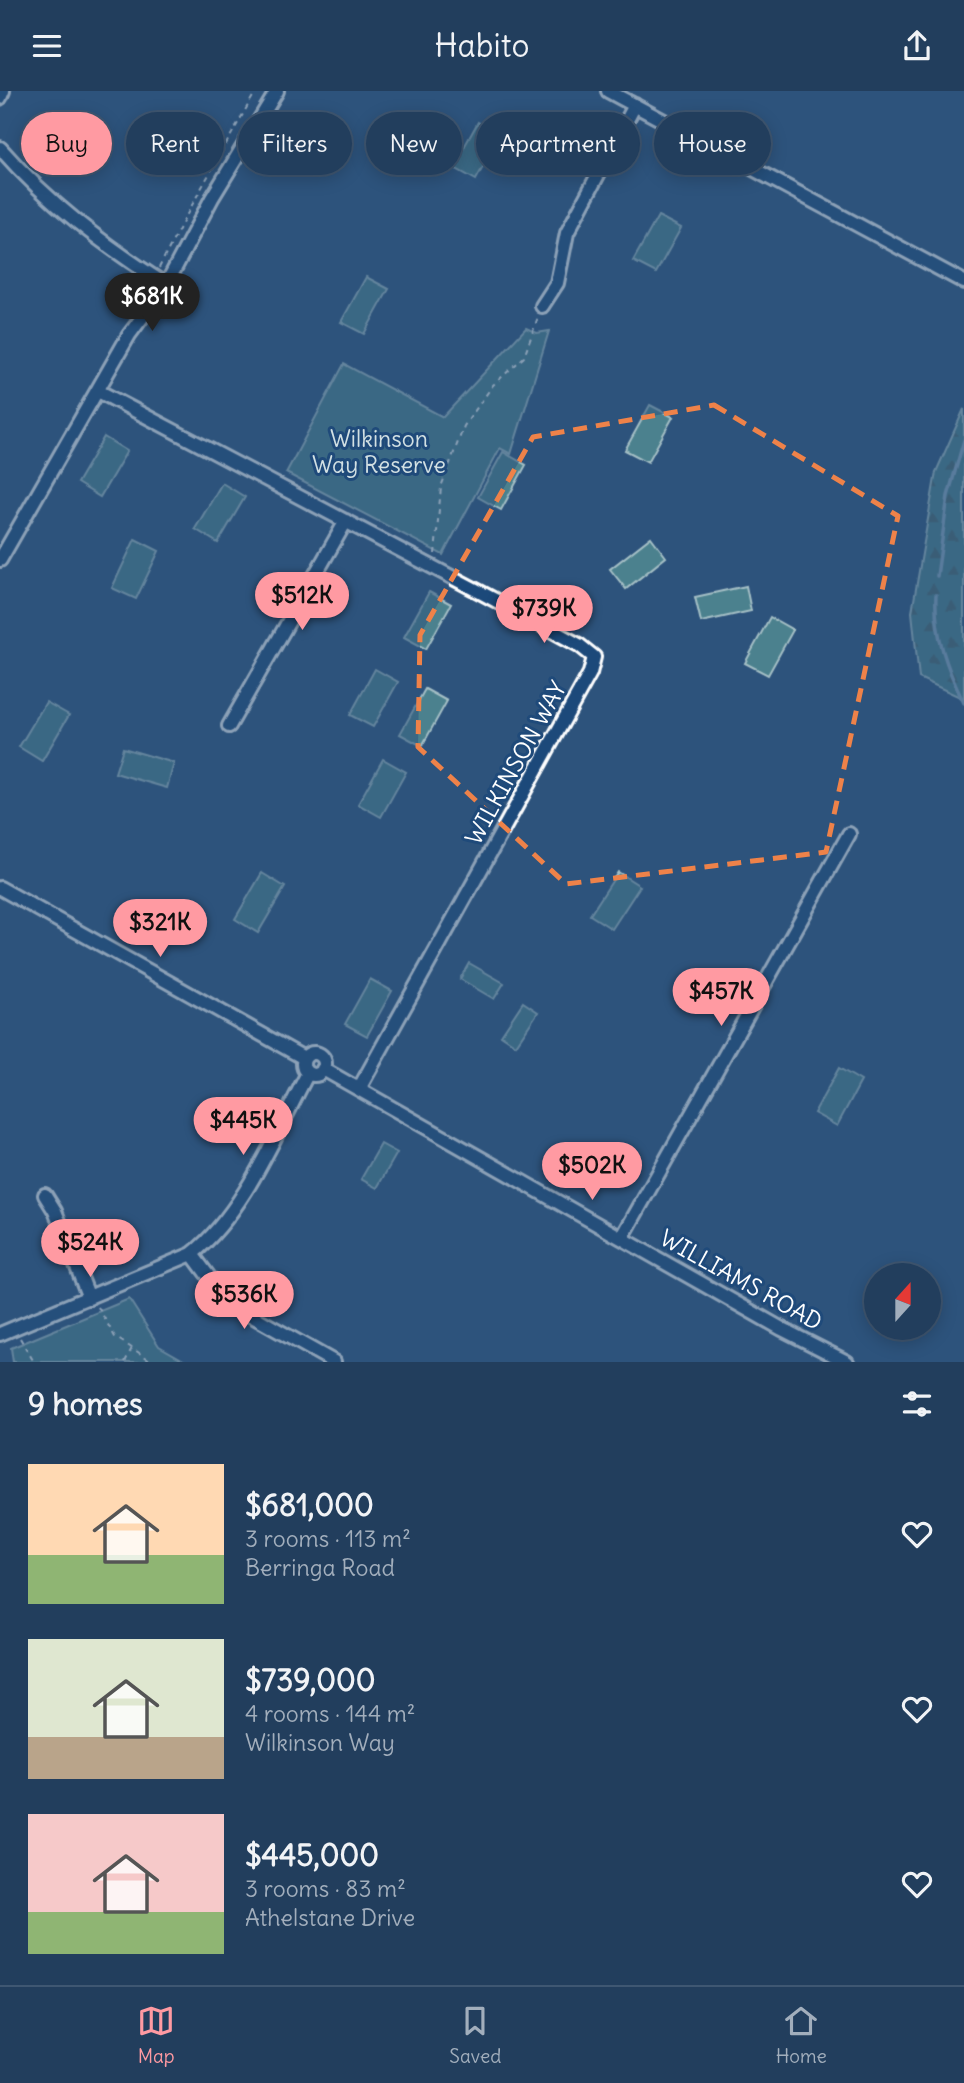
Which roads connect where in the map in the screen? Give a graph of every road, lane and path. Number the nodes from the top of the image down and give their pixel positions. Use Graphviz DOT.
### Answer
graph roads {
  1 [pos="1,91"];
  2 [pos="256,91"];
  3 [pos="278,91"];
  4 [pos="608,91"];
  5 [pos="0,98"];
  6 [pos="635,105"];
  7 [pos="0,148"];
  8 [pos="155,278"];
  9 [pos="964,282"];
  10 [pos="166,285"];
  11 [pos="542,306"];
  12 [pos="98,391"];
  13 [pos="346,521"];
  14 [pos="0,560"];
  15 [pos="434,567"];
  16 [pos="229,726"];
  17 [pos="849,834"];
  18 [pos="0,888"];
  19 [pos="304,1058"];
  20 [pos="323,1069"];
  21 [pos="308,1073"];
  22 [pos="360,1087"];
  23 [pos="45,1195"];
  24 [pos="622,1238"];
  25 [pos="192,1254"];
  26 [pos="91,1297"];
  27 [pos="15,1328"];
  28 [pos="0,1334"];
  29 [pos="132,1347"];
  30 [pos="34,1362"];
  31 [pos="125,1362"];
  32 [pos="152,1362"];
  33 [pos="334,1362"];
  34 [pos="848,1362"];
  1 -- 5 [label="street"];
  2 -- 8 [label="path"];
  3 -- 10 [label="street"];
  4 -- 6 [label="street"];
  6 -- 9 [label="street"];
  6 -- 11 [label="street"];
  7 -- 8 [label="street"];
  8 -- 10 [label="street"];
  10 -- 12 [label="street"];
  11 -- 15 [label="path"];
  12 -- 13 [label="street, WILKINSON WAY"];
  12 -- 14 [label="street"];
  13 -- 15 [label="street, WILKINSON WAY"];
  13 -- 16 [label="street"];
  15 -- 22 [label="street, WILKINSON WAY"];
  17 -- 24 [label="street"];
  18 -- 19 [label="street"];
  19 -- 20 [label="street"];
  19 -- 21 [label="street"];
  20 -- 21 [label="street"];
  20 -- 22 [label="street, WILLIAMS ROAD"];
  21 -- 25 [label="street"];
  22 -- 24 [label="street, WILLIAMS ROAD"];
  23 -- 26 [label="street"];
  24 -- 34 [label="street, WILLIAMS ROAD"];
  25 -- 26 [label="street"];
  25 -- 33 [label="street"];
  26 -- 27 [label="street"];
  26 -- 29 [label="path"];
  27 -- 28 [label="street"];
  27 -- 30 [label="path"];
  29 -- 31 [label="path"];
  29 -- 32 [label="path"];
}
